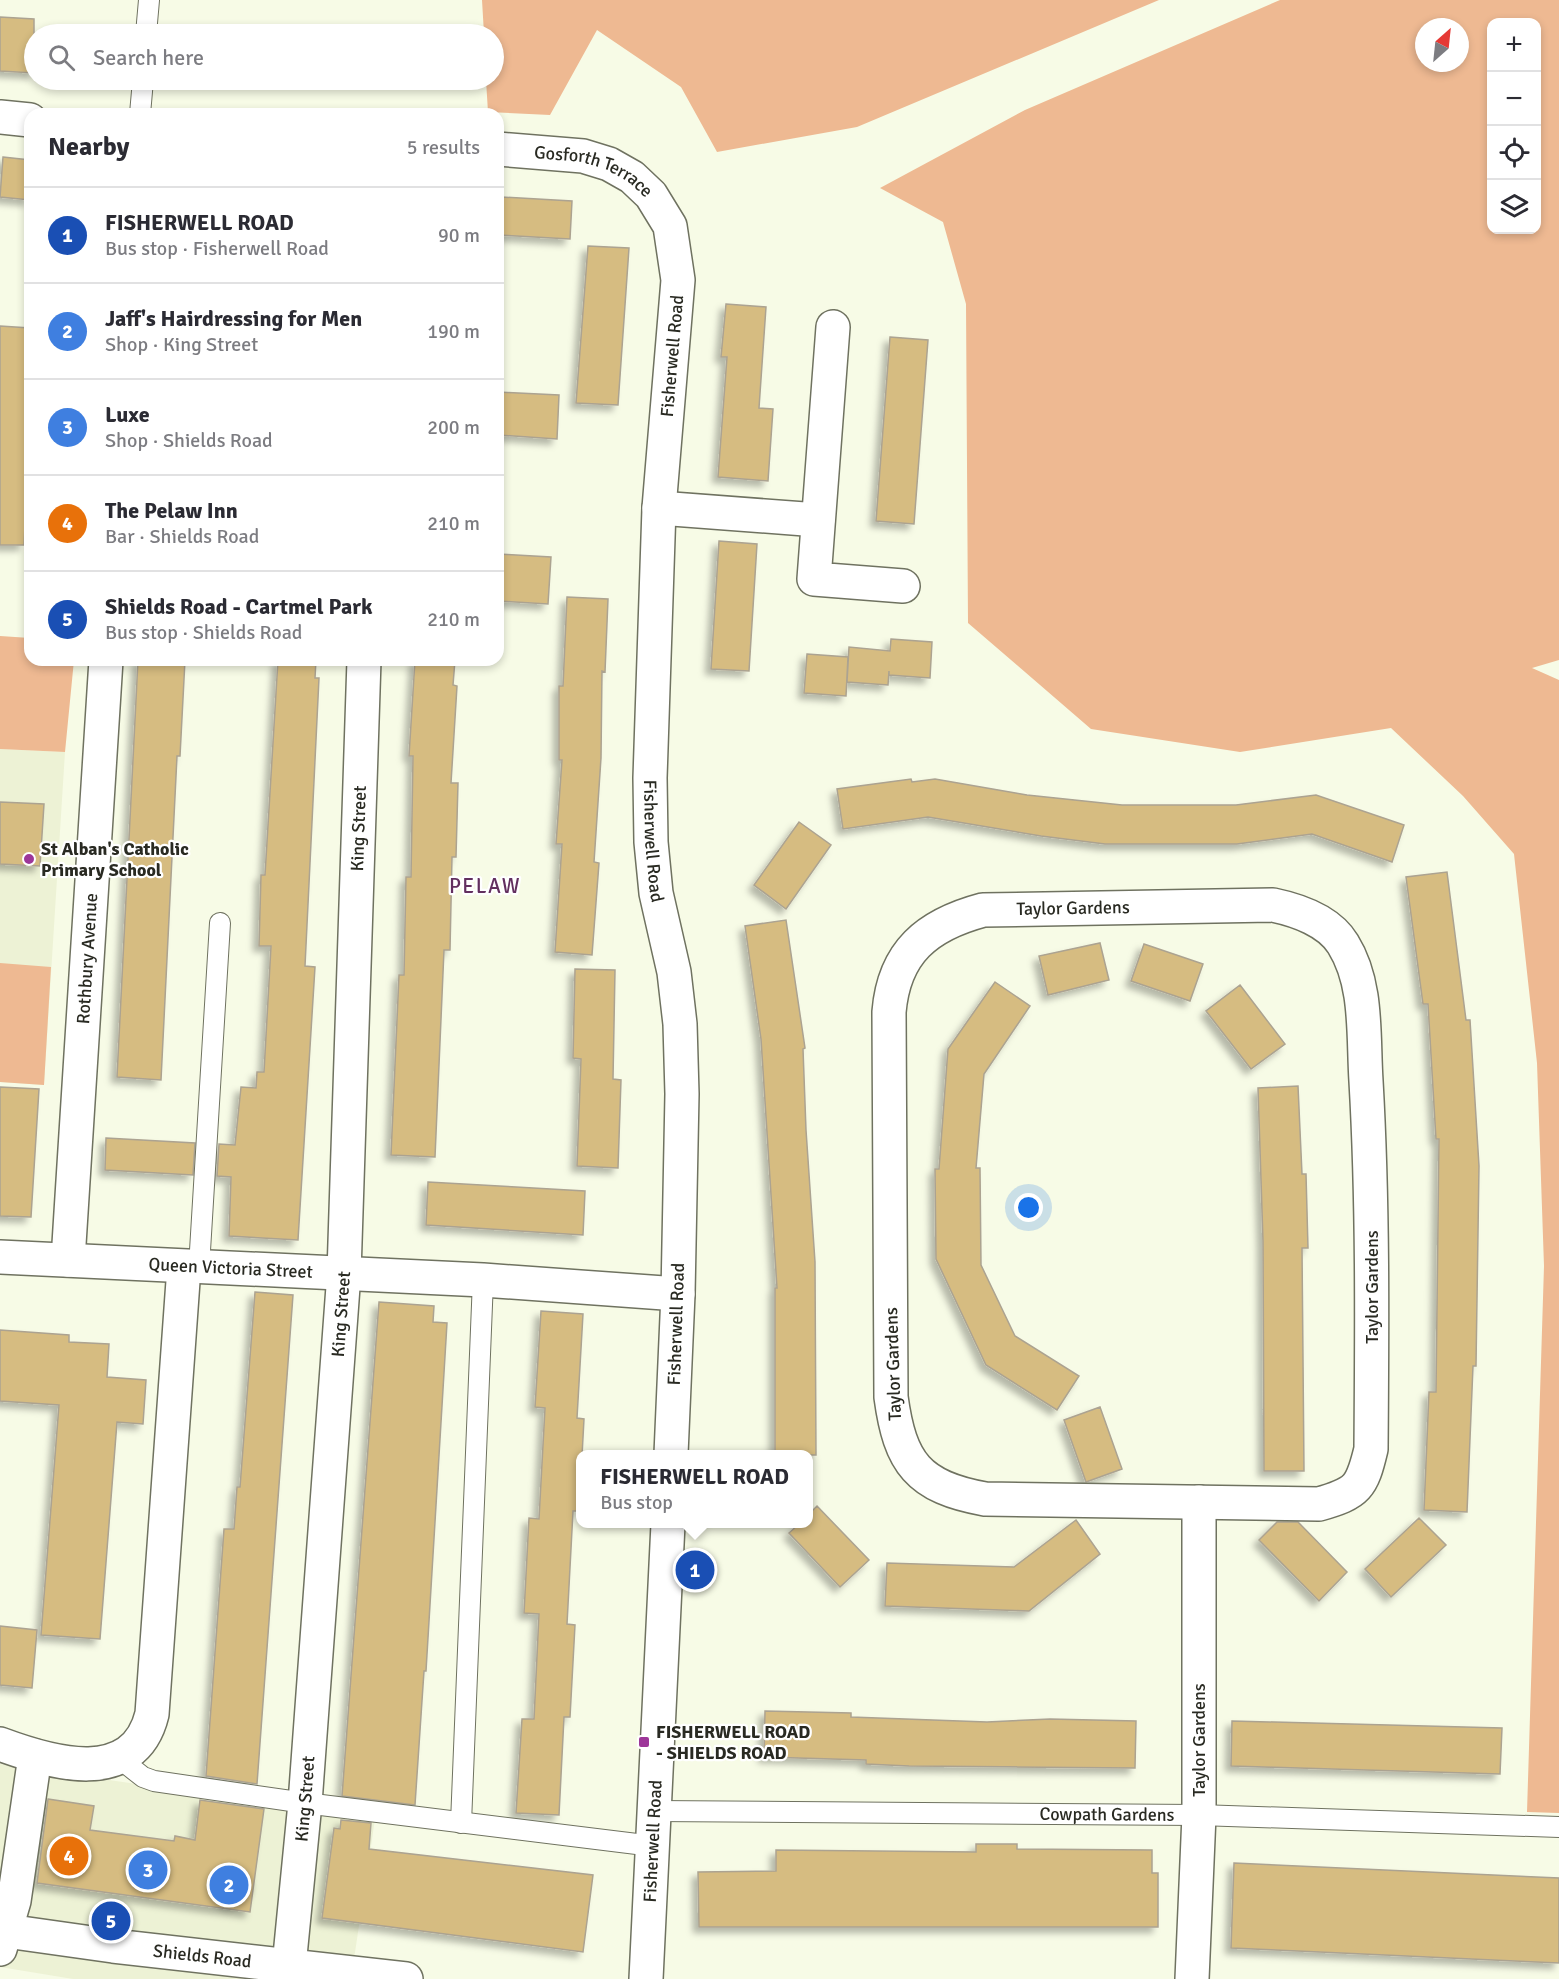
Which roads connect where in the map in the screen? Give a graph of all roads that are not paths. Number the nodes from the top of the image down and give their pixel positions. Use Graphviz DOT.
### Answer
graph roads {
  1 [pos="149,0"];
  2 [pos="147,24"];
  3 [pos="141,90"];
  4 [pos="140,108"];
  5 [pos="0,117"];
  6 [pos="24,119"];
  7 [pos="504,149"];
  8 [pos="670,226"];
  9 [pos="833,327"];
  10 [pos="659,508"];
  11 [pos="818,520"];
  12 [pos="903,586"];
  13 [pos="106,666"];
  14 [pos="364,666"];
  15 [pos="220,923"];
  16 [pos="0,1257"];
  17 [pos="68,1260"];
  18 [pos="192,1267"];
  19 [pos="344,1273"];
  20 [pos="483,1280"];
  21 [pos="678,1294"];
  22 [pos="671,1450"];
  23 [pos="1199,1502"];
  24 [pos="668,1528"];
  25 [pos="0,1744"];
  26 [pos="35,1756"];
  27 [pos="119,1758"];
  28 [pos="305,1803"];
  29 [pos="654,1810"];
  30 [pos="1200,1815"];
  31 [pos="461,1822"];
  32 [pos="1559,1827"];
  33 [pos="653,1846"];
  34 [pos="2,1937"];
  35 [pos="289,1966"];
  36 [pos="406,1979"];
  37 [pos="646,1979"];
  38 [pos="1192,1979"];
  1 -- 2 [label="lane"];
  3 -- 4 [label="lane"];
  5 -- 6 [label="street"];
  7 -- 8 [label="street, Gosforth Terrace"];
  8 -- 10 [label="street, Fisherwell Road"];
  9 -- 11 [label="street"];
  10 -- 11 [label="street"];
  10 -- 21 [label="street, Fisherwell Road"];
  11 -- 12 [label="street"];
  13 -- 17 [label="street, Rothbury Avenue"];
  14 -- 19 [label="street, King Street"];
  15 -- 18 [label="lane"];
  16 -- 17 [label="street, Queen Victoria Street"];
  17 -- 18 [label="street, Queen Victoria Street"];
  18 -- 19 [label="street, Queen Victoria Street"];
  18 -- 27 [label="street"];
  19 -- 20 [label="street, Queen Victoria Street"];
  19 -- 28 [label="street, King Street"];
  20 -- 21 [label="street, Queen Victoria Street"];
  20 -- 31 [label="lane"];
  21 -- 22 [label="street, Fisherwell Road"];
  23 -- 23 [label="street, Taylor Gardens"];
  23 -- 30 [label="street, Taylor Gardens"];
  24 -- 29 [label="street, Fisherwell Road"];
  25 -- 26 [label="street"];
  26 -- 27 [label="street"];
  26 -- 34 [label="street"];
  27 -- 28 [label="lane"];
  28 -- 31 [label="lane"];
  28 -- 35 [label="street, King Street"];
  29 -- 30 [label="lane, Cowpath Gardens"];
  29 -- 33 [label="street, Fisherwell Road"];
  30 -- 32 [label="lane, Cowpath Gardens"];
  30 -- 38 [label="street, Taylor Gardens"];
  31 -- 33 [label="lane"];
  33 -- 37 [label="street, Fisherwell Road"];
  34 -- 35 [label="street, Shields Road"];
  35 -- 36 [label="street, Shields Road"];
}
